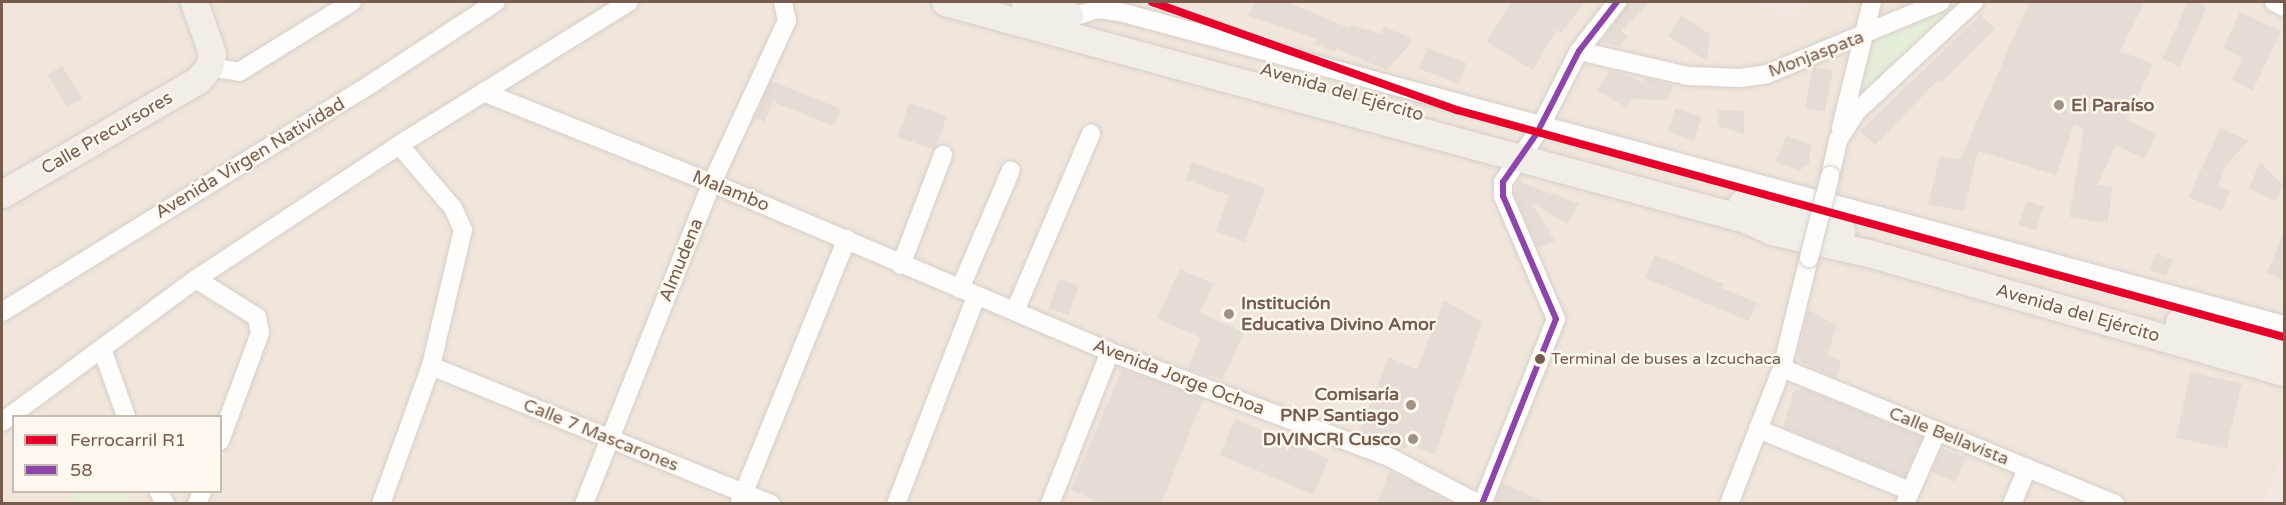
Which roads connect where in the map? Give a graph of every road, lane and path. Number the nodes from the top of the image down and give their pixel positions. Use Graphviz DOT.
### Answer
graph roads {
  1 [pos="195,2"];
  2 [pos="352,2"];
  3 [pos="496,2"];
  4 [pos="629,2"];
  5 [pos="783,2"];
  6 [pos="945,2"];
  7 [pos="1025,2"];
  8 [pos="1617,2"];
  9 [pos="1872,2"];
  10 [pos="1941,2"];
  11 [pos="1974,2"];
  12 [pos="2274,2"];
  13 [pos="2284,7"];
  14 [pos="1863,35"];
  15 [pos="1579,51"];
  16 [pos="209,67"];
  17 [pos="483,92"];
  18 [pos="1091,134"];
  19 [pos="1838,140"];
  20 [pos="1530,142"];
  21 [pos="399,145"];
  22 [pos="943,155"];
  23 [pos="1011,170"];
  24 [pos="712,183"];
  25 [pos="2,194"];
  26 [pos="847,239"];
  27 [pos="901,265"];
  28 [pos="196,279"];
  29 [pos="968,293"];
  30 [pos="1016,311"];
  31 [pos="2,312"];
  32 [pos="2284,325"];
  33 [pos="102,350"];
  34 [pos="2284,351"];
  35 [pos="1110,352"];
  36 [pos="431,366"];
  37 [pos="1782,368"];
  38 [pos="2284,372"];
  39 [pos="125,415"];
  40 [pos="2,422"];
  41 [pos="1758,429"];
  42 [pos="1937,431"];
  43 [pos="222,436"];
  44 [pos="610,438"];
  45 [pos="2027,468"];
  46 [pos="1908,497"];
  47 [pos="742,498"];
  48 [pos="381,504"];
  49 [pos="584,504"];
  50 [pos="771,504"];
  51 [pos="896,504"];
  52 [pos="1050,504"];
  53 [pos="1481,504"];
  54 [pos="1729,504"];
  55 [pos="2012,504"];
  56 [pos="2115,504"];
  1 -- 16 [label="main road"];
  2 -- 16 [label="street"];
  3 -- 31 [label="street, Avenida Virgen Natividad"];
  4 -- 17 [label="street"];
  5 -- 24 [label="street, Almudena"];
  6 -- 20 [label="main road, Avenida del Ejército"];
  7 -- 20 [label="main road, Avenida del Ejército"];
  8 -- 15 [label="street"];
  9 -- 14 [label="street"];
  10 -- 14 [label="street, Monjaspata"];
  11 -- 19 [label="street"];
  12 -- 13 [label="street"];
  14 -- 15 [label="street, Monjaspata"];
  14 -- 19 [label="street"];
  15 -- 20 [label="street"];
  16 -- 25 [label="main road, Calle Precursores"];
  17 -- 21 [label="street"];
  17 -- 24 [label="street, Malambo"];
  18 -- 30 [label="street"];
  19 -- 37 [label="street, bridge"];
  20 -- 32 [label="street, Avenida del Ejército"];
  20 -- 34 [label="main road, Avenida del Ejército"];
  20 -- 38 [label="main road, Avenida del Ejército"];
  20 -- 53 [label="street"];
  21 -- 28 [label="street"];
  21 -- 36 [label="street"];
  22 -- 27 [label="street"];
  23 -- 29 [label="street"];
  24 -- 26 [label="street, Malambo"];
  24 -- 44 [label="street, Almudena"];
  26 -- 27 [label="street, Malambo"];
  26 -- 47 [label="street"];
  27 -- 29 [label="street, Malambo"];
  28 -- 33 [label="street"];
  28 -- 43 [label="street"];
  29 -- 30 [label="street, Avenida Jorge Ochoa"];
  29 -- 51 [label="street"];
  30 -- 35 [label="street, Avenida Jorge Ochoa"];
  33 -- 39 [label="street"];
  33 -- 40 [label="street"];
  35 -- 52 [label="street"];
  35 -- 53 [label="street, Avenida Jorge Ochoa"];
  36 -- 44 [label="street, Calle 7 Mascarones"];
  36 -- 48 [label="street"];
  37 -- 41 [label="street"];
  37 -- 42 [label="street, Calle Bellavista"];
  41 -- 46 [label="street"];
  41 -- 54 [label="street"];
  42 -- 45 [label="street, Calle Bellavista"];
  42 -- 46 [label="street"];
  44 -- 47 [label="street, Calle 7 Mascarones"];
  44 -- 49 [label="street, Almudena"];
  45 -- 55 [label="street"];
  45 -- 56 [label="street, Calle Bellavista"];
  47 -- 50 [label="street, Calle 7 Mascarones"];
}
